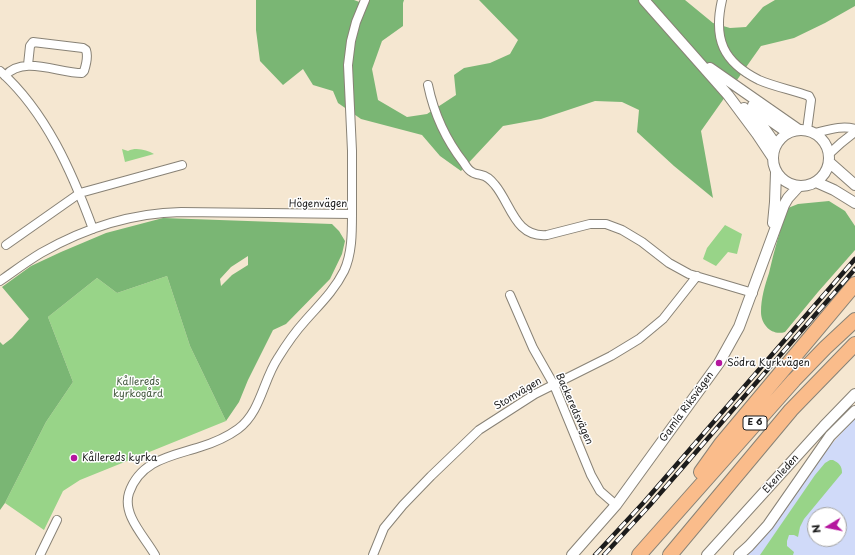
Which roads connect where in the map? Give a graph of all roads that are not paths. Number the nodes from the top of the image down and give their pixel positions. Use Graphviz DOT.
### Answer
graph roads {
  1 [pos="365,0"];
  2 [pos="644,0"];
  3 [pos="722,0"];
  4 [pos="691,54"];
  5 [pos="28,65"];
  6 [pos="3,74"];
  7 [pos="725,79"];
  8 [pos="428,85"];
  9 [pos="728,95"];
  10 [pos="807,131"];
  11 [pos="855,131"];
  12 [pos="788,133"];
  13 [pos="776,145"];
  14 [pos="773,158"];
  15 [pos="829,158"];
  16 [pos="182,165"];
  17 [pos="776,172"];
  18 [pos="816,182"];
  19 [pos="855,185"];
  20 [pos="799,186"];
  21 [pos="80,193"];
  22 [pos="855,203"];
  23 [pos="352,214"];
  24 [pos="93,229"];
  25 [pos="771,241"];
  26 [pos="6,245"];
  27 [pos="696,276"];
  28 [pos="0,281"];
  29 [pos="855,284"];
  30 [pos="752,293"];
  31 [pos="510,294"];
  32 [pos="855,320"];
  33 [pos="855,344"];
  34 [pos="554,384"];
  35 [pos="855,394"];
  36 [pos="855,411"];
  37 [pos="616,505"];
  38 [pos="57,520"];
  39 [pos="661,530"];
  40 [pos="40,555"];
  41 [pos="155,555"];
  42 [pos="372,555"];
  43 [pos="572,555"];
  44 [pos="639,555"];
  45 [pos="670,555"];
  46 [pos="707,555"];
  47 [pos="739,555"];
  1 -- 23 [label="street, Högenvägen"];
  2 -- 4 [label="street"];
  3 -- 10 [label="street"];
  4 -- 7 [label="street"];
  4 -- 9 [label="street"];
  5 -- 5 [label="street"];
  5 -- 6 [label="street"];
  6 -- 21 [label="street"];
  7 -- 10 [label="street"];
  7 -- 12 [label="street"];
  8 -- 27 [label="street"];
  9 -- 13 [label="street"];
  9 -- 14 [label="street"];
  10 -- 11 [label="street"];
  10 -- 12 [label="street"];
  10 -- 15 [label="street"];
  11 -- 15 [label="street"];
  12 -- 13 [label="street"];
  13 -- 14 [label="street, Gamla Riksvägen"];
  14 -- 17 [label="street, Gamla Riksvägen"];
  15 -- 18 [label="street"];
  15 -- 19 [label="street"];
  16 -- 21 [label="street"];
  17 -- 20 [label="street"];
  17 -- 25 [label="street, Gamla Riksvägen"];
  18 -- 20 [label="street"];
  18 -- 22 [label="street"];
  20 -- 25 [label="street, Gamla Riksvägen"];
  21 -- 24 [label="street"];
  21 -- 26 [label="street"];
  23 -- 24 [label="street, Högenvägen"];
  23 -- 41 [label="street"];
  24 -- 28 [label="street, Högenvägen"];
  25 -- 30 [label="street, Gamla Riksvägen"];
  27 -- 30 [label="street"];
  27 -- 34 [label="street, Stomvägen"];
  29 -- 39 [label="highway"];
  30 -- 37 [label="street, Gamla Riksvägen"];
  31 -- 34 [label="street, Backeredsvägen"];
  32 -- 39 [label="highway, E 6"];
  33 -- 45 [label="highway, E 6"];
  34 -- 37 [label="street, Backeredsvägen"];
  34 -- 42 [label="street, Stomvägen"];
  35 -- 46 [label="street, Ekenleden"];
  36 -- 47 [label="street, Ekenleden"];
  37 -- 43 [label="street, Gamla Riksvägen"];
  38 -- 40 [label="street"];
  39 -- 44 [label="highway, E 6"];
}
